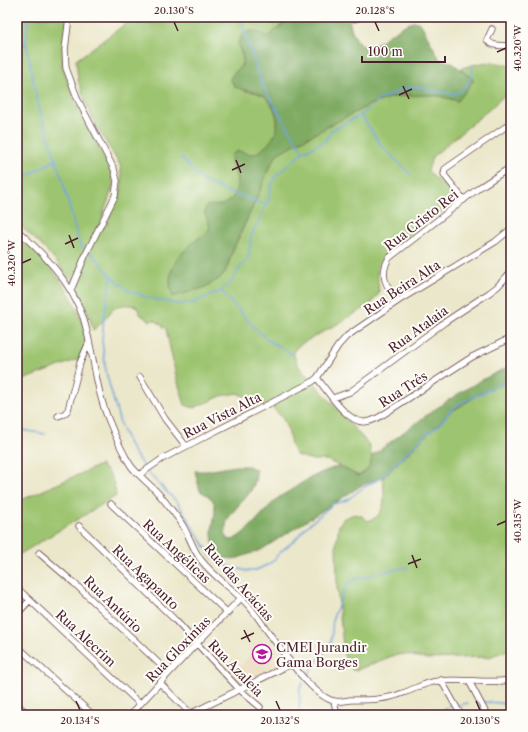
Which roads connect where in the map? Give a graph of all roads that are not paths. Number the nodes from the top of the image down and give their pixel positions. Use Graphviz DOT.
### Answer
graph roads {
  1 [pos="69,17"];
  2 [pos="362,17"];
  3 [pos="356,19"];
  4 [pos="492,29"];
  5 [pos="510,45"];
  6 [pos="511,123"];
  7 [pos="511,167"];
  8 [pos="505,171"];
  9 [pos="511,180"];
  10 [pos="464,200"];
  11 [pos="17,230"];
  12 [pos="511,230"];
  13 [pos="511,272"];
  14 [pos="71,290"];
  15 [pos="398,301"];
  16 [pos="511,338"];
  17 [pos="89,342"];
  18 [pos="140,377"];
  19 [pos="317,378"];
  20 [pos="333,398"];
  21 [pos="58,416"];
  22 [pos="186,446"];
  23 [pos="139,475"];
  24 [pos="111,504"];
  25 [pos="79,526"];
  26 [pos="39,553"];
  27 [pos="17,588"];
  28 [pos="241,598"];
  29 [pos="30,600"];
  30 [pos="228,613"];
  31 [pos="17,614"];
  32 [pos="197,643"];
  33 [pos="17,646"];
  34 [pos="291,664"];
  35 [pos="169,674"];
  36 [pos="441,680"];
  37 [pos="511,680"];
  38 [pos="469,681"];
  39 [pos="160,684"];
  40 [pos="240,690"];
  41 [pos="334,701"];
  42 [pos="17,704"];
  43 [pos="140,704"];
  44 [pos="260,707"];
  45 [pos="28,715"];
  46 [pos="93,715"];
  47 [pos="131,715"];
  48 [pos="191,715"];
  49 [pos="337,715"];
  50 [pos="461,715"];
  51 [pos="487,715"];
  1 -- 14 [label="street"];
  2 -- 3 [label="street"];
  4 -- 5 [label="street"];
  6 -- 10 [label="street"];
  7 -- 8 [label="street, Rua Cristo Rei"];
  8 -- 9 [label="street"];
  8 -- 10 [label="street, Rua Cristo Rei"];
  10 -- 15 [label="street, Rua Cristo Rei"];
  11 -- 14 [label="street, Rua das Acácias"];
  12 -- 15 [label="street, Rua Beira Alta"];
  13 -- 20 [label="street, Rua Atalaia"];
  14 -- 17 [label="street, Rua das Acácias"];
  15 -- 19 [label="street, Rua Beira Alta"];
  16 -- 20 [label="street, Rua Três"];
  17 -- 21 [label="street"];
  17 -- 23 [label="street, Rua das Acácias"];
  18 -- 22 [label="street"];
  19 -- 20 [label="street, Rua Três"];
  19 -- 22 [label="street, Rua Vista Alta"];
  22 -- 23 [label="street, Rua Vista Alta"];
  23 -- 28 [label="street, Rua das Acácias"];
  24 -- 30 [label="street, Rua Angélicas"];
  25 -- 32 [label="street, Rua Agapanto"];
  26 -- 35 [label="street, Rua Antúrio"];
  27 -- 29 [label="street, Rua Alecrim"];
  28 -- 30 [label="street, Rua Gloxínias"];
  28 -- 34 [label="street, Rua das Acácias"];
  29 -- 31 [label="street"];
  29 -- 43 [label="street, Rua Alecrim"];
  30 -- 32 [label="street, Rua Gloxínias"];
  32 -- 35 [label="street, Rua Gloxínias"];
  32 -- 40 [label="street, Rua Azaleia"];
  33 -- 46 [label="street"];
  34 -- 40 [label="street"];
  34 -- 41 [label="street, Rua das Acácias"];
  35 -- 39 [label="street, Rua Gloxínias"];
  36 -- 38 [label="street"];
  36 -- 41 [label="street"];
  36 -- 50 [label="street"];
  37 -- 38 [label="street"];
  38 -- 51 [label="street"];
  39 -- 43 [label="street, Rua Gloxínias"];
  39 -- 48 [label="street"];
  40 -- 44 [label="street, Rua Azaleia"];
  40 -- 48 [label="street"];
  41 -- 49 [label="street"];
  42 -- 45 [label="street"];
  43 -- 47 [label="street, Rua Gloxínias"];
}
